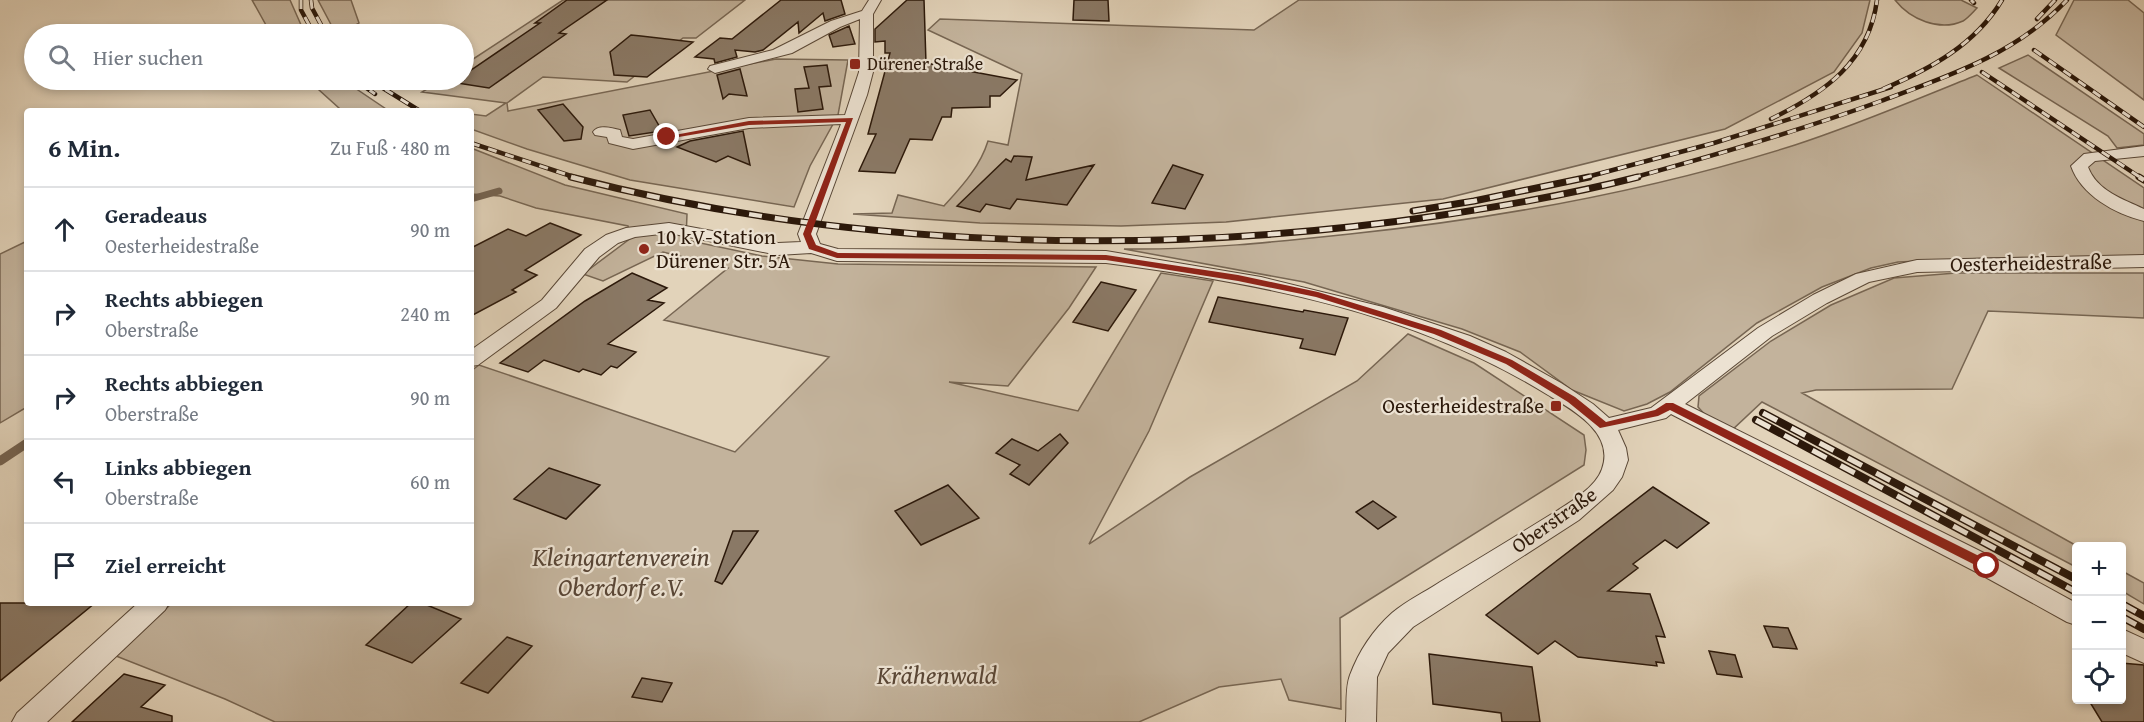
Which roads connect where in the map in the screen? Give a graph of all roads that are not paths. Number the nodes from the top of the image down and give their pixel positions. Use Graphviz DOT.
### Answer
graph roads {
  1 [pos="875,0"];
  2 [pos="867,14"];
  3 [pos="715,69"];
  4 [pos="850,119"];
  5 [pos="601,132"];
  6 [pos="2144,151"];
  7 [pos="2144,216"];
  8 [pos="812,247"];
  9 [pos="2144,261"];
  10 [pos="474,358"];
  11 [pos="1670,405"];
  12 [pos="1604,426"];
  13 [pos="153,606"];
  14 [pos="2072,613"];
  15 [pos="2126,643"];
  16 [pos="2144,652"];
  17 [pos="27,722"];
  18 [pos="1361,722"];
  1 -- 2 [label="street"];
  2 -- 3 [label="street"];
  2 -- 4 [label="street"];
  4 -- 5 [label="street"];
  4 -- 8 [label="street"];
  6 -- 7 [label="street"];
  8 -- 10 [label="street"];
  8 -- 12 [label="street"];
  9 -- 11 [label="street, Oesterheidestraße"];
  11 -- 12 [label="street, Oesterheidestraße"];
  11 -- 14 [label="street"];
  12 -- 18 [label="street, Oberstraße"];
  13 -- 17 [label="street"];
  15 -- 16 [label="street"];
}
